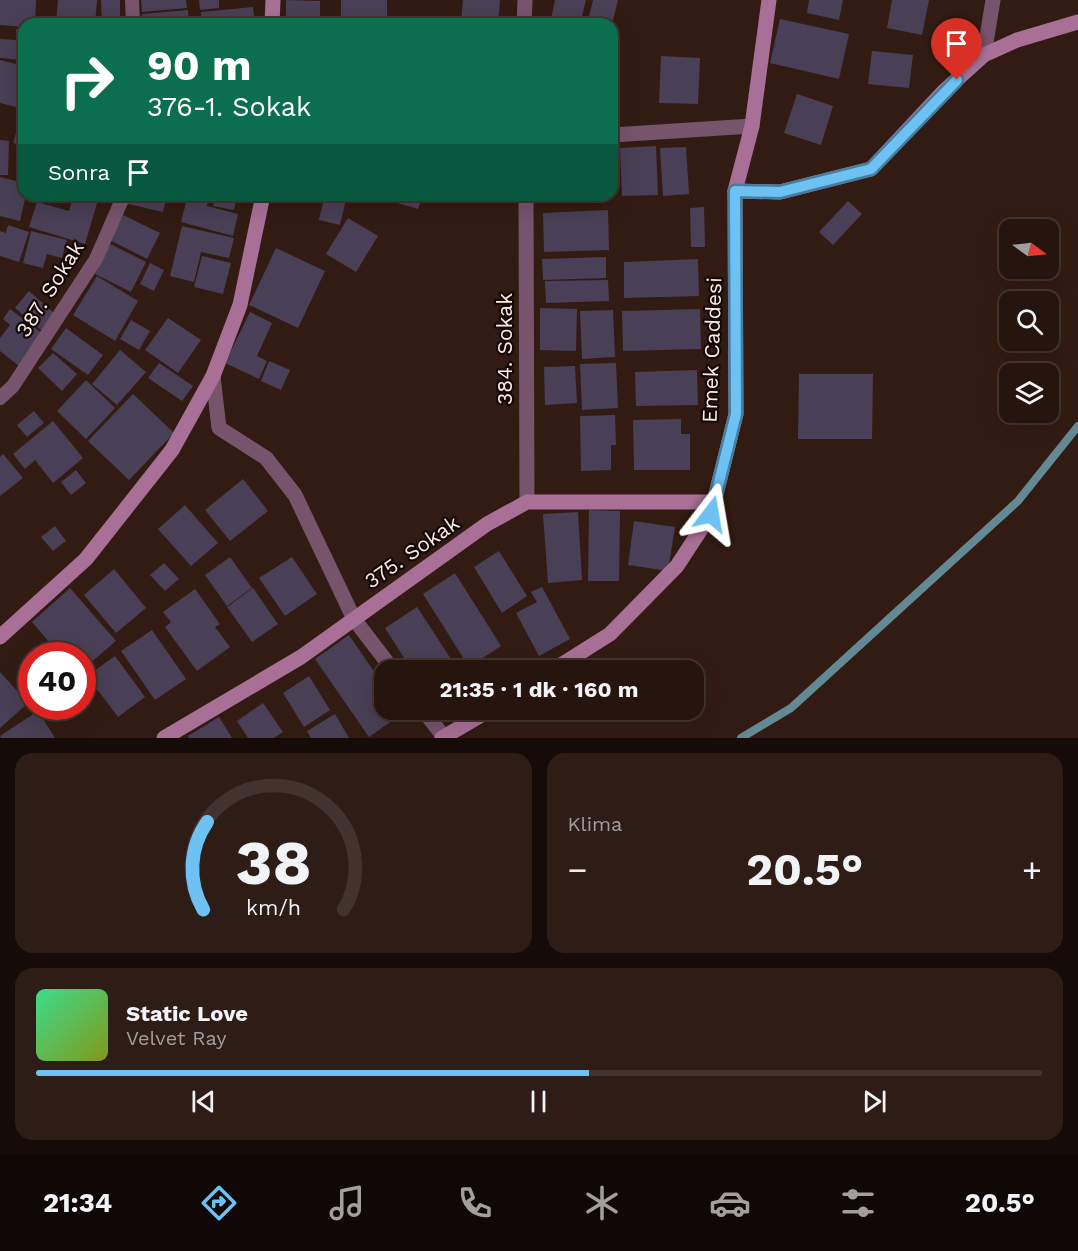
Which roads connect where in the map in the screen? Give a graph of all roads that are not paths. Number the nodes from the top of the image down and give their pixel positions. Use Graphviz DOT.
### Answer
graph roads {
  1 [pos="132,0"];
  2 [pos="273,0"];
  3 [pos="525,0"];
  4 [pos="769,0"];
  5 [pos="993,0"];
  6 [pos="133,18"];
  7 [pos="272,18"];
  8 [pos="524,18"];
  9 [pos="1078,22"];
  10 [pos="984,54"];
  11 [pos="753,126"];
  12 [pos="618,135"];
  13 [pos="735,191"];
  14 [pos="121,201"];
  15 [pos="262,201"];
  16 [pos="526,201"];
  17 [pos="213,376"];
  18 [pos="0,398"];
  19 [pos="527,502"];
  20 [pos="714,502"];
  21 [pos="354,619"];
  22 [pos="0,637"];
  23 [pos="385,660"];
  24 [pos="569,660"];
  25 [pos="430,720"];
  26 [pos="473,720"];
  27 [pos="164,738"];
  28 [pos="443,738"];
  1 -- 6 [label="lane"];
  2 -- 7 [label="street"];
  3 -- 8 [label="street"];
  4 -- 11 [label="street, Emek Caddesi"];
  5 -- 10 [label="street"];
  9 -- 10 [label="street"];
  10 -- 13 [label="street"];
  11 -- 12 [label="street"];
  11 -- 13 [label="street, Emek Caddesi"];
  13 -- 20 [label="street, Emek Caddesi"];
  14 -- 18 [label="lane, 387. Sokak"];
  15 -- 17 [label="street"];
  16 -- 19 [label="street, 384. Sokak"];
  17 -- 21 [label="street"];
  17 -- 22 [label="street"];
  19 -- 20 [label="street, 375. Sokak"];
  19 -- 21 [label="street, 375. Sokak"];
  20 -- 24 [label="street, Emek Caddesi"];
  21 -- 23 [label="street"];
  21 -- 27 [label="street, 375. Sokak"];
  25 -- 28 [label="street"];
  26 -- 28 [label="street"];
}
